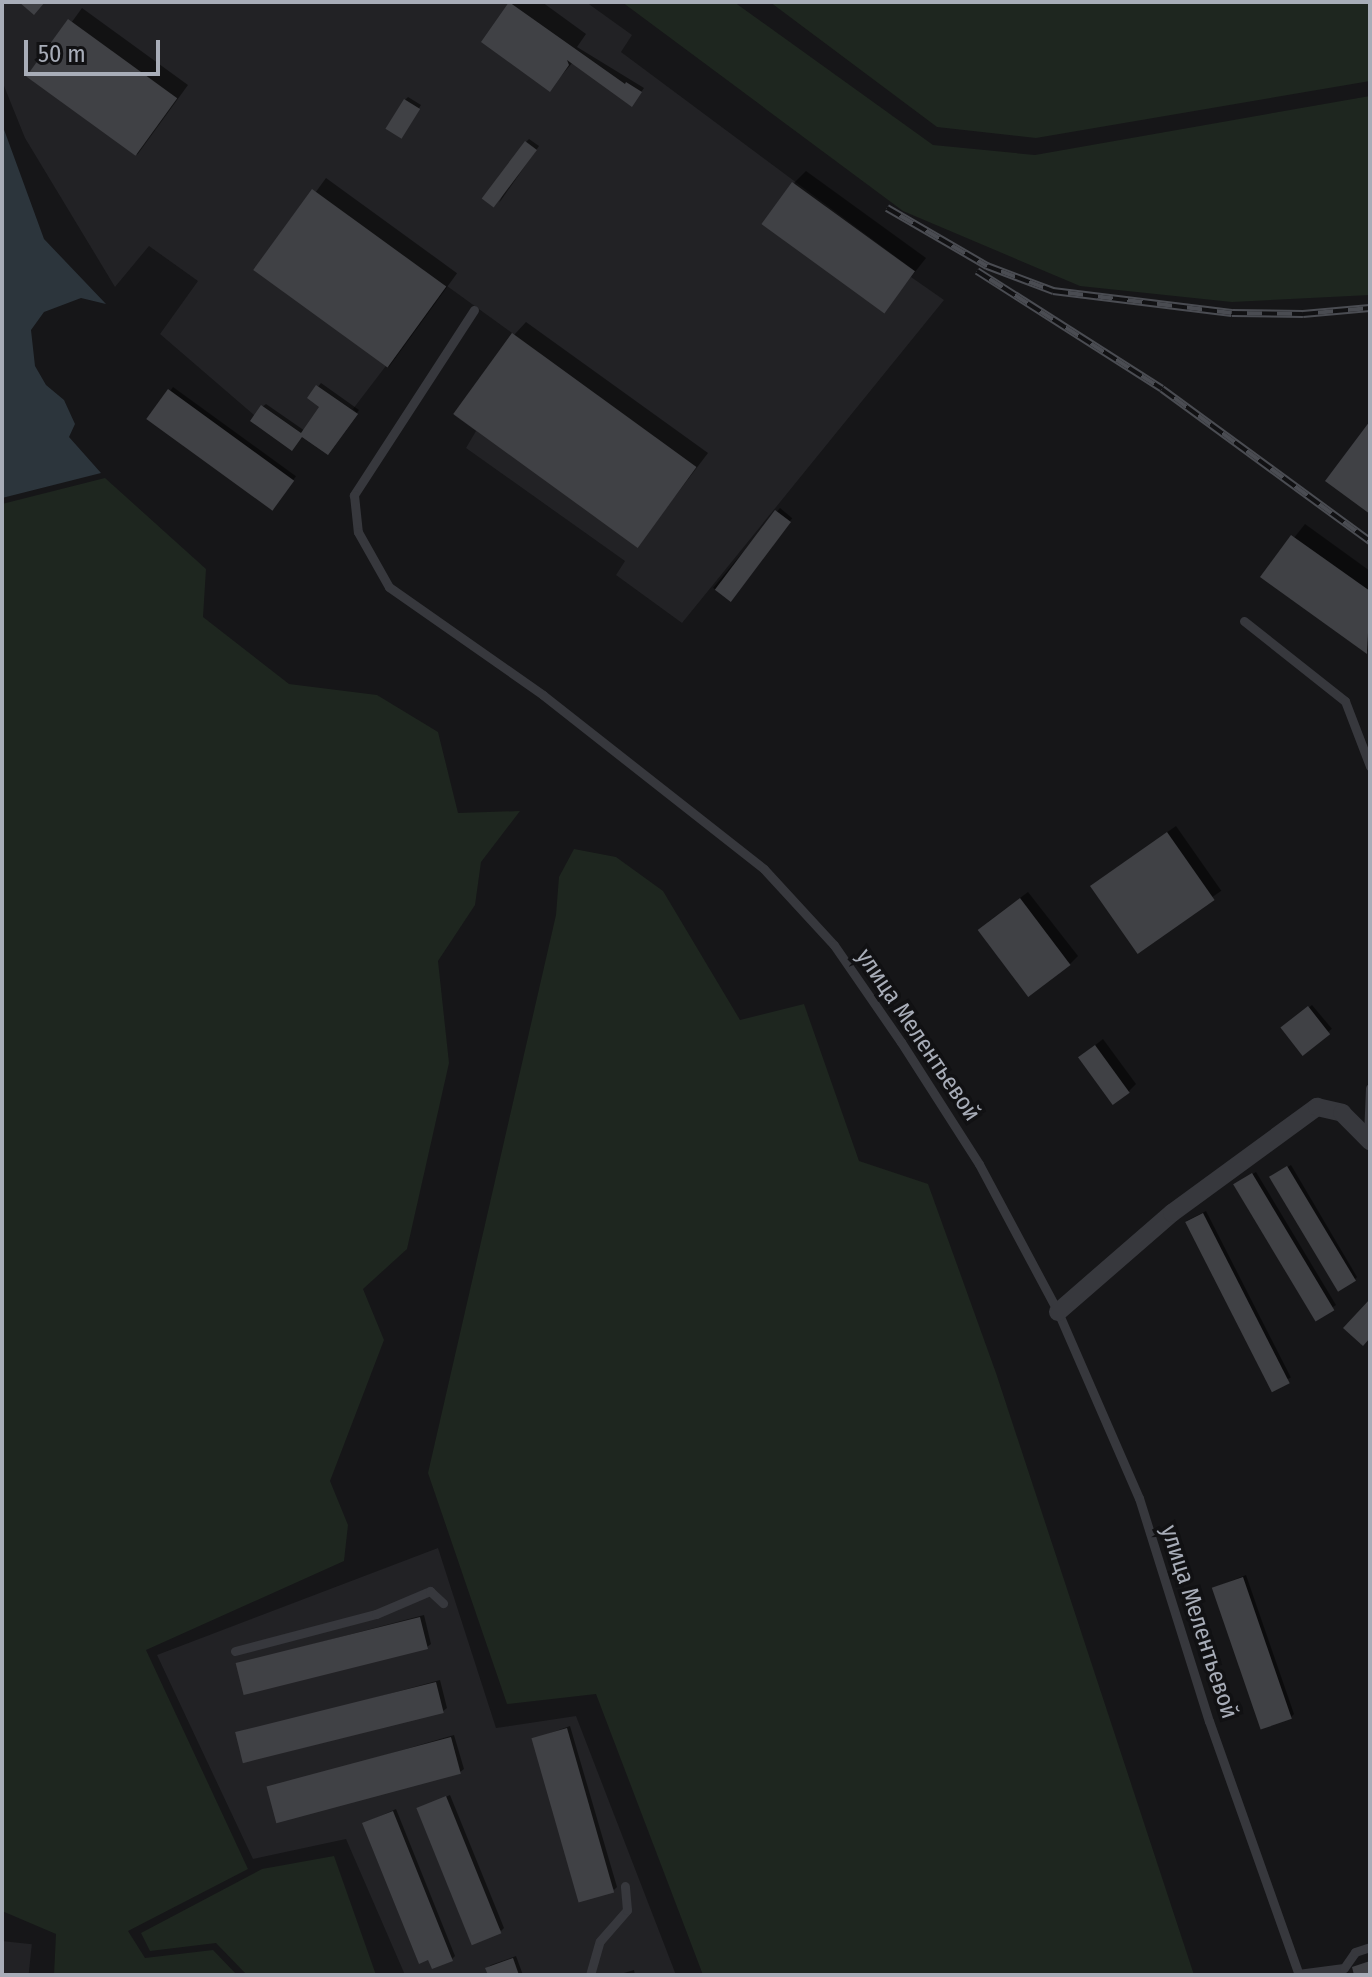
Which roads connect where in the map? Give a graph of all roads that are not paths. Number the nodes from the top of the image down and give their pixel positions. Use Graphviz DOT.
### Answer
graph roads {
  1 [pos="474,310"];
  2 [pos="1244,621"];
  3 [pos="1370,766"];
  4 [pos="1370,1088"];
  5 [pos="1369,1140"];
  6 [pos="1058,1312"];
  7 [pos="443,1603"];
  8 [pos="235,1651"];
  9 [pos="625,1886"];
  10 [pos="1370,1947"];
  11 [pos="1298,1974"];
  12 [pos="590,1975"];
  1 -- 6 [label="lane, улица Мелентьевой"];
  2 -- 3 [label="lane"];
  4 -- 5 [label="lane"];
  5 -- 6 [label="street"];
  6 -- 11 [label="lane, улица Мелентьевой"];
  7 -- 8 [label="lane"];
  9 -- 12 [label="lane"];
  10 -- 11 [label="lane"];
}
